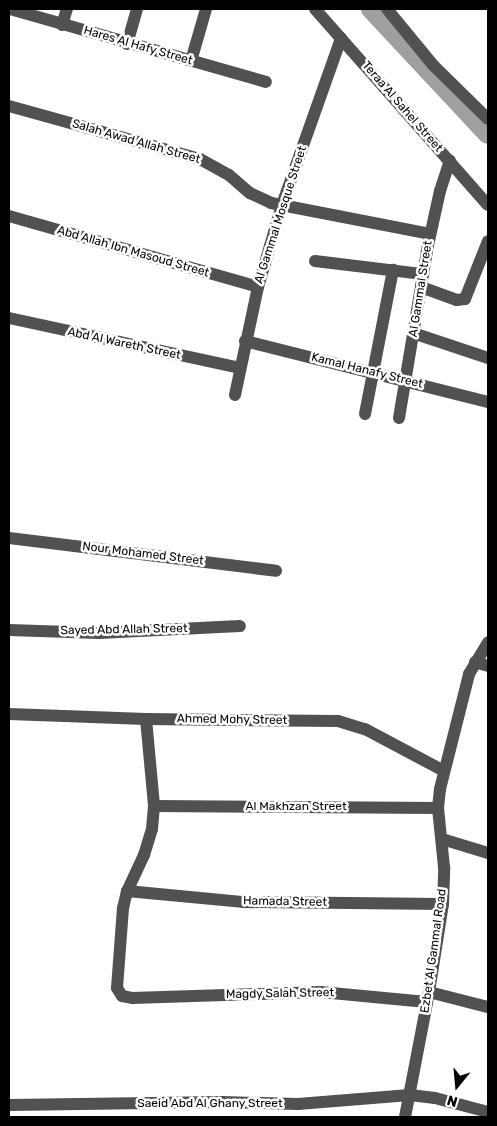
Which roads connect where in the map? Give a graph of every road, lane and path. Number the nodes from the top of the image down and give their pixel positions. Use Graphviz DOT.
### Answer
graph roads {
  1 [pos="10,9"];
  2 [pos="67,9"];
  3 [pos="137,9"];
  4 [pos="206,9"];
  5 [pos="315,9"];
  6 [pos="387,9"];
  7 [pos="62,25"];
  8 [pos="341,38"];
  9 [pos="127,44"];
  10 [pos="191,61"];
  11 [pos="266,82"];
  12 [pos="9,106"];
  13 [pos="488,119"];
  14 [pos="450,161"];
  15 [pos="282,205"];
  16 [pos="488,205"];
  17 [pos="9,216"];
  18 [pos="430,234"];
  19 [pos="488,241"];
  20 [pos="315,261"];
  21 [pos="393,270"];
  22 [pos="423,274"];
  23 [pos="258,287"];
  24 [pos="421,287"];
  25 [pos="9,318"];
  26 [pos="413,334"];
  27 [pos="245,341"];
  28 [pos="488,358"];
  29 [pos="240,368"];
  30 [pos="374,373"];
  31 [pos="406,381"];
  32 [pos="235,395"];
  33 [pos="488,402"];
  34 [pos="366,414"];
  35 [pos="399,418"];
  36 [pos="9,538"];
  37 [pos="276,571"];
  38 [pos="240,626"];
  39 [pos="9,630"];
  40 [pos="488,642"];
  41 [pos="475,662"];
  42 [pos="488,666"];
  43 [pos="9,714"];
  44 [pos="146,719"];
  45 [pos="444,771"];
  46 [pos="154,806"];
  47 [pos="438,808"];
  48 [pos="442,839"];
  49 [pos="488,853"];
  50 [pos="127,891"];
  51 [pos="443,904"];
  52 [pos="428,997"];
  53 [pos="488,1007"];
  54 [pos="410,1095"];
  55 [pos="9,1106"];
  56 [pos="488,1112"];
  57 [pos="405,1117"];
  1 -- 7 [label="street, Hares Al Hafy Street"];
  2 -- 7 [label="street"];
  3 -- 9 [label="street"];
  4 -- 10 [label="street"];
  5 -- 8 [label="street, Teraa Al Sahel Street"];
  6 -- 13 [label="street"];
  7 -- 9 [label="street, Hares Al Hafy Street"];
  8 -- 14 [label="street, Teraa Al Sahel Street"];
  8 -- 15 [label="street, Al Gammal Mosque Street"];
  9 -- 10 [label="street, Hares Al Hafy Street"];
  10 -- 11 [label="street, Hares Al Hafy Street"];
  12 -- 15 [label="street, Salah Awad Allah Street"];
  14 -- 16 [label="street, Teraa Al Sahel Street"];
  14 -- 18 [label="street, Al Gammal Street"];
  15 -- 18 [label="street, Salah Awad Allah Street"];
  15 -- 23 [label="street, Al Gammal Mosque Street"];
  17 -- 23 [label="street, Abd Allah Ibn Masoud Street"];
  18 -- 22 [label="street, Al Gammal Street"];
  19 -- 24 [label="street"];
  20 -- 21 [label="street"];
  21 -- 22 [label="street"];
  21 -- 30 [label="street"];
  22 -- 24 [label="street, Al Gammal Street"];
  23 -- 27 [label="street, Al Gammal Mosque Street"];
  24 -- 26 [label="street, Al Gammal Street"];
  25 -- 29 [label="street, Abd Al Wareth Street"];
  26 -- 28 [label="street"];
  26 -- 31 [label="street, Al Gammal Street"];
  27 -- 29 [label="street, Al Gammal Mosque Street"];
  27 -- 30 [label="street, Kamal Hanafy Street"];
  29 -- 32 [label="street, Al Gammal Mosque Street"];
  30 -- 31 [label="street, Kamal Hanafy Street"];
  30 -- 34 [label="street"];
  31 -- 33 [label="street, Kamal Hanafy Street"];
  31 -- 35 [label="street, Al Gammal Street"];
  36 -- 37 [label="street, Nour Mohamed Street"];
  38 -- 39 [label="street, Sayed Abd Allah Street"];
  40 -- 41 [label="street, Ezbet Al Gammal Road"];
  41 -- 42 [label="street"];
  41 -- 45 [label="street, Ezbet Al Gammal Road"];
  43 -- 44 [label="street, Ahmed Mohy Street"];
  44 -- 45 [label="street, Ahmed Mohy Street"];
  44 -- 46 [label="street"];
  45 -- 47 [label="street, Ezbet Al Gammal Road"];
  46 -- 47 [label="street, Al Makhzan Street"];
  46 -- 50 [label="street"];
  47 -- 48 [label="street, Ezbet Al Gammal Road"];
  48 -- 49 [label="street"];
  48 -- 51 [label="street, Ezbet Al Gammal Road"];
  50 -- 51 [label="street, Hamada Street"];
  50 -- 52 [label="street, Magdy Salah Street"];
  51 -- 52 [label="street, Ezbet Al Gammal Road"];
  52 -- 53 [label="street, Magdy Salah Street"];
  52 -- 54 [label="street, Ezbet Al Gammal Road"];
  54 -- 55 [label="street, Saeid Abd Al Ghany Street"];
  54 -- 56 [label="street, Saeid Abd Al Ghany Street"];
  54 -- 57 [label="street, Ezbet Al Gammal Road"];
}
